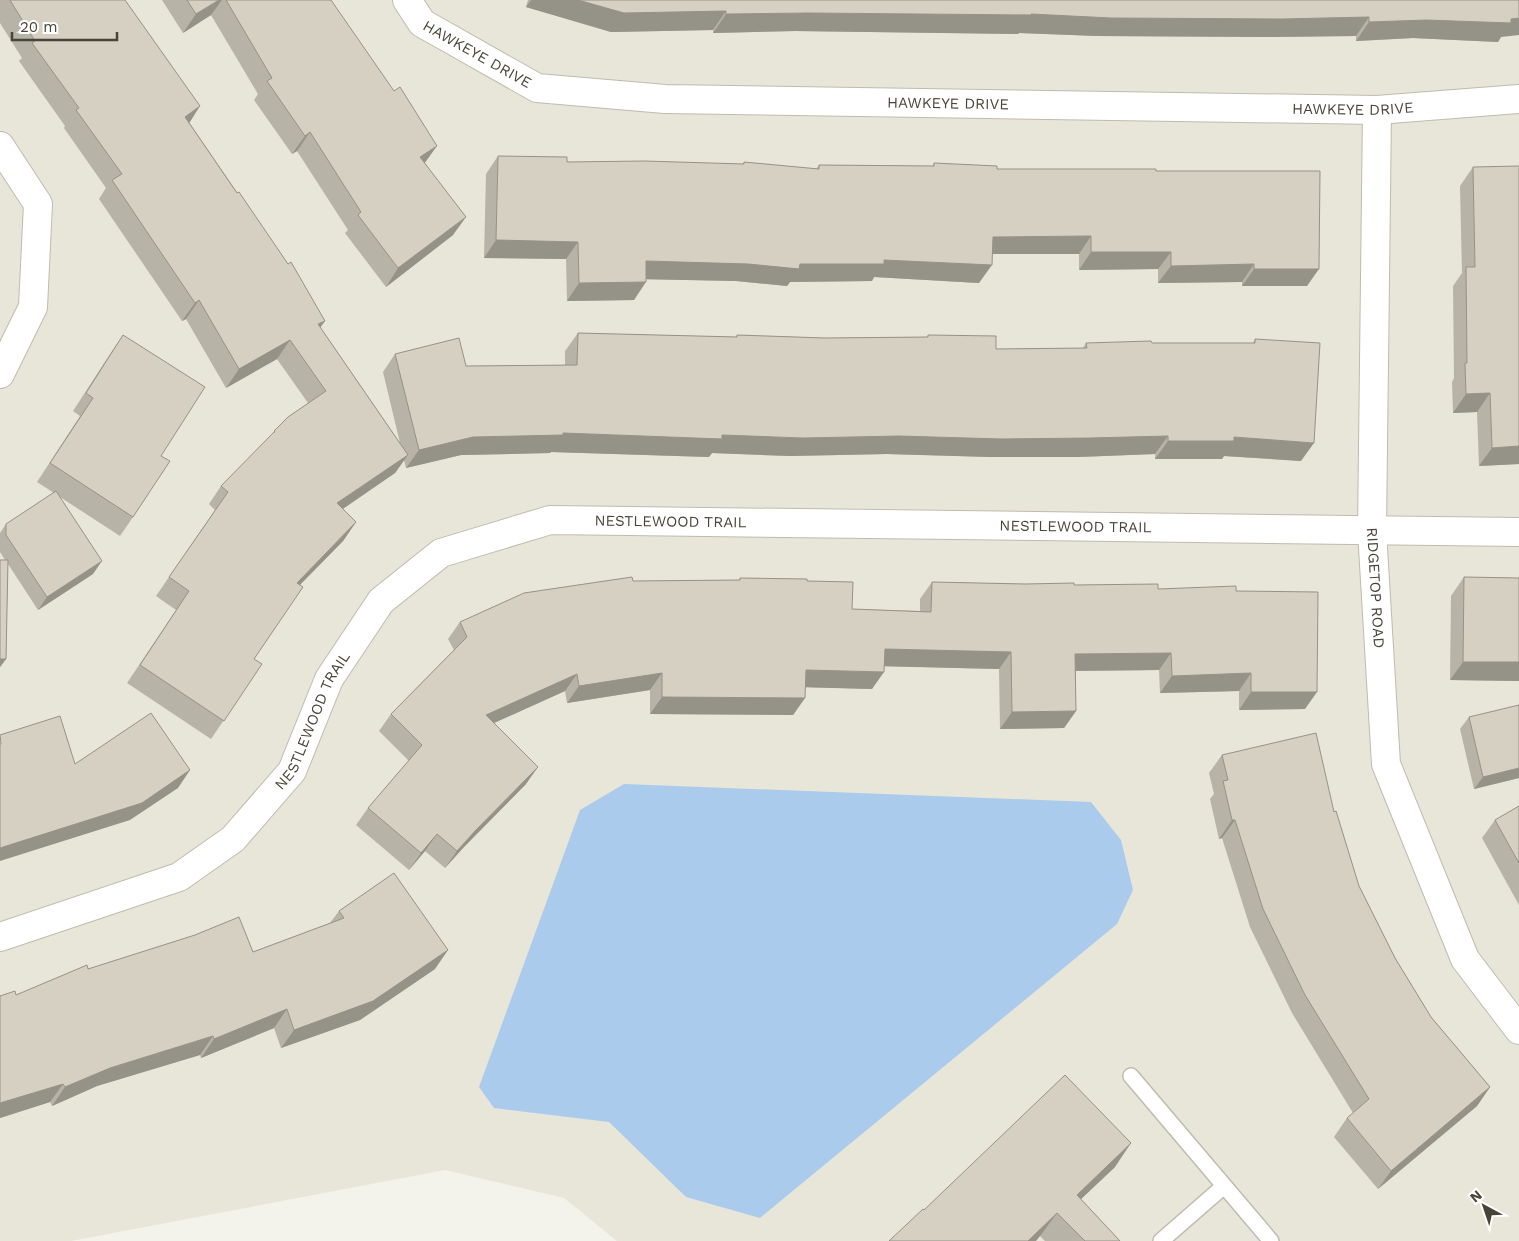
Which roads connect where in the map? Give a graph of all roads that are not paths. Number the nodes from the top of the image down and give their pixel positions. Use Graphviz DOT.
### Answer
graph roads {
  1 [pos="407,0"];
  2 [pos="1519,99"];
  3 [pos="1377,110"];
  4 [pos="0,146"];
  5 [pos="0,374"];
  6 [pos="1372,531"];
  7 [pos="1519,532"];
  8 [pos="0,937"];
  9 [pos="1519,1030"];
  10 [pos="1131,1076"];
  11 [pos="1224,1186"];
  12 [pos="1161,1241"];
  13 [pos="1271,1241"];
  1 -- 3 [label="street, HAWKEYE DRIVE"];
  2 -- 3 [label="street, HAWKEYE DRIVE"];
  3 -- 6 [label="street, RIDGETOP ROAD"];
  4 -- 5 [label="street"];
  6 -- 7 [label="street, NESTLEWOOD TRAIL"];
  6 -- 8 [label="street, NESTLEWOOD TRAIL"];
  6 -- 9 [label="street, RIDGETOP ROAD"];
  10 -- 11 [label="lane"];
  11 -- 12 [label="lane"];
  11 -- 13 [label="lane"];
}
